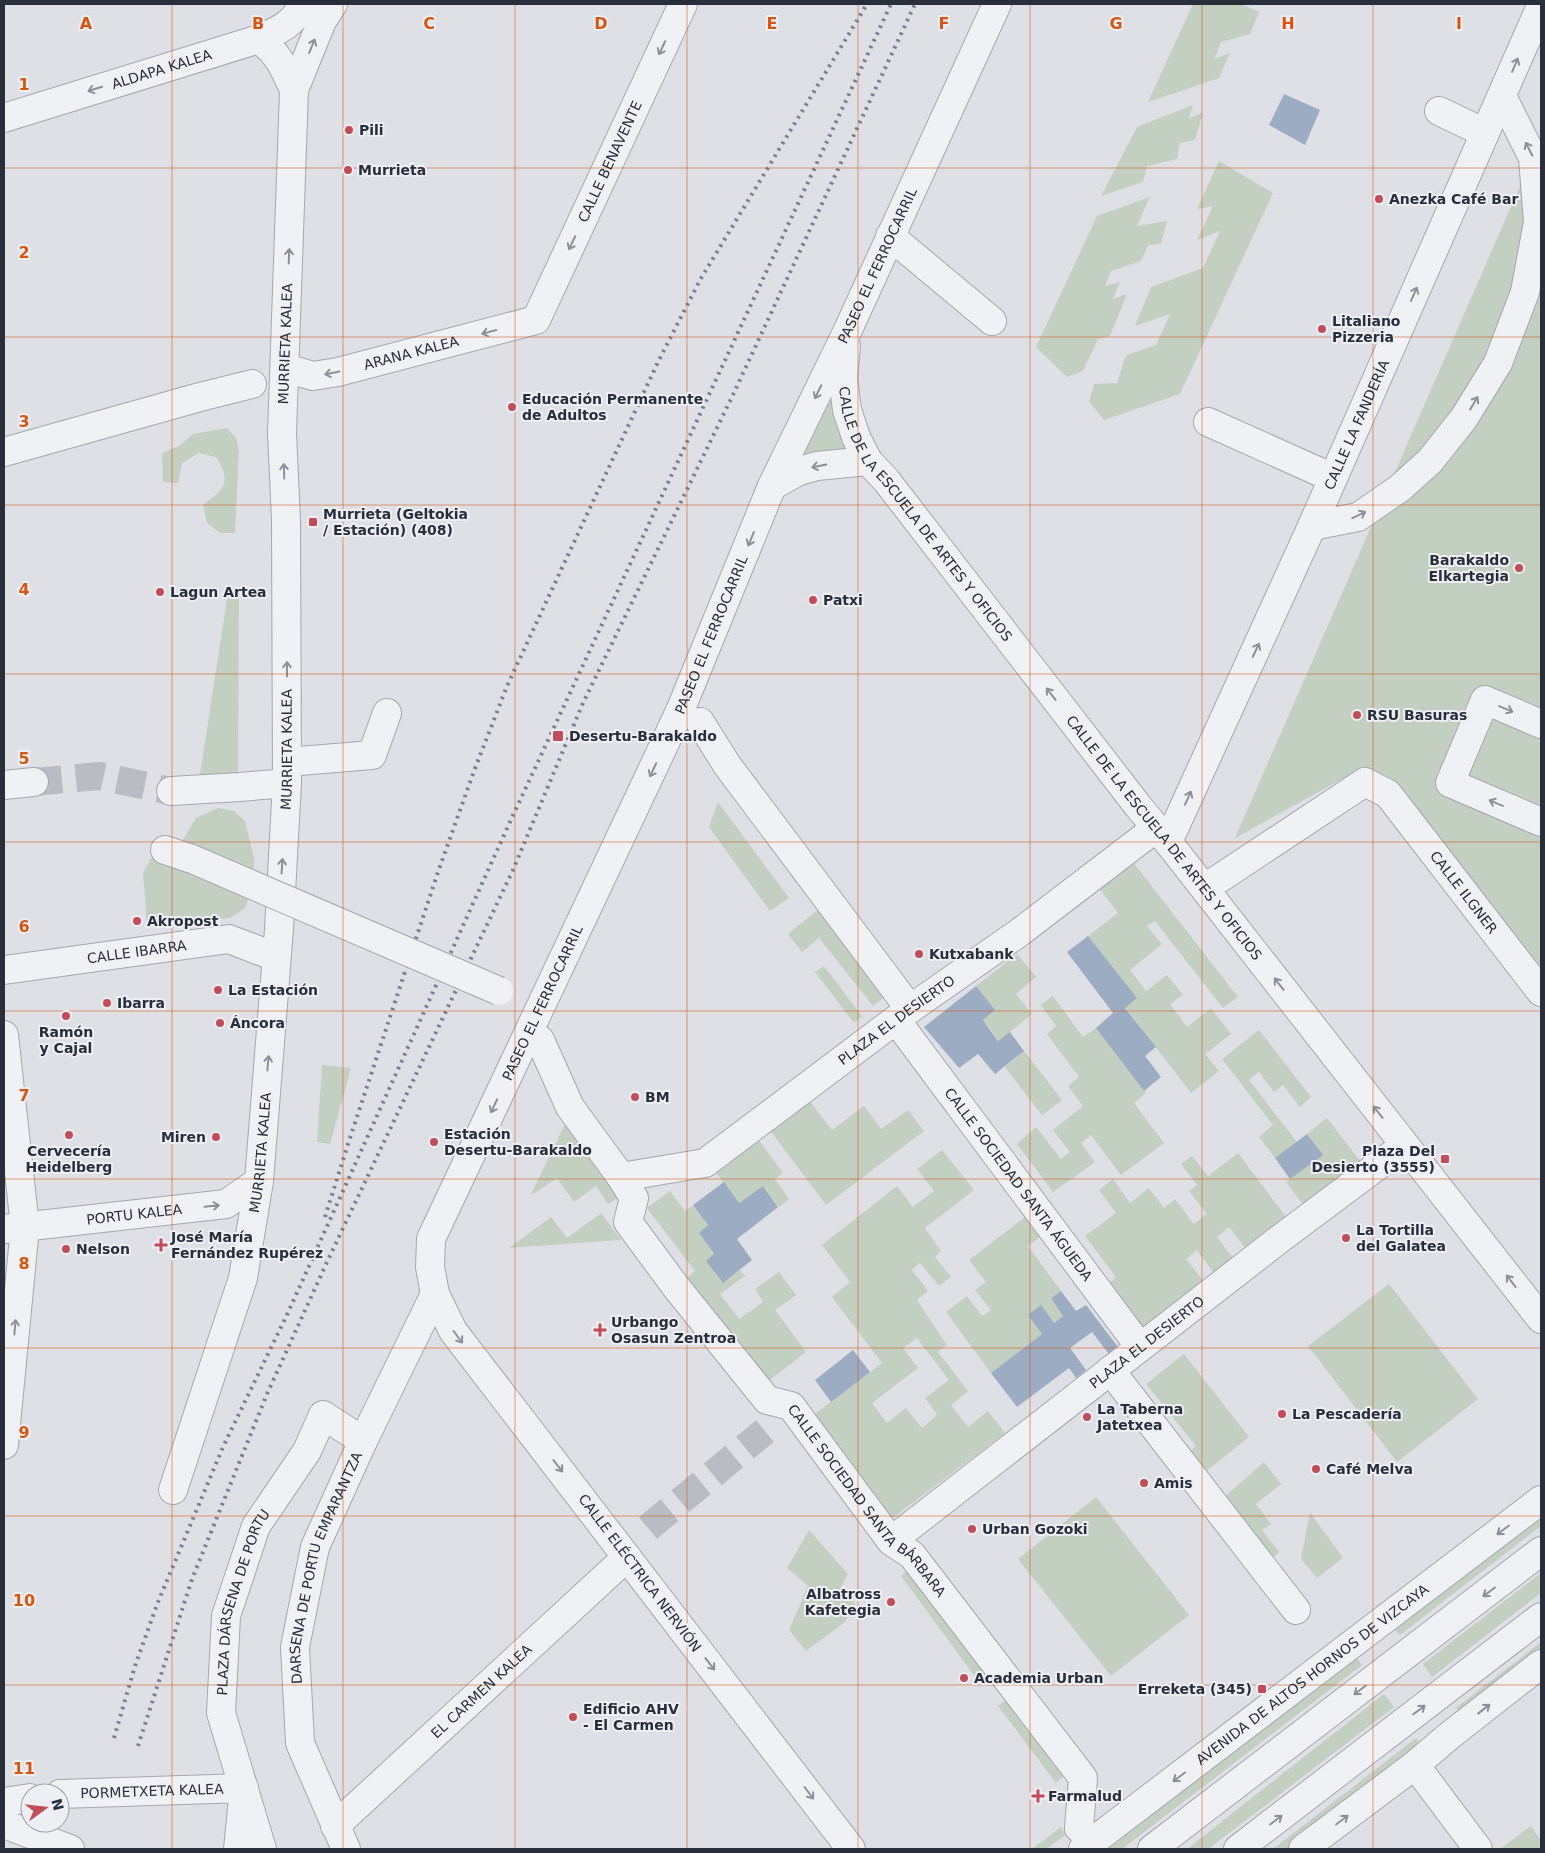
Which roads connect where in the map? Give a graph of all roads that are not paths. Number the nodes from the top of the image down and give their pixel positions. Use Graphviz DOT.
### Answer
graph roads {
  1 [pos="350,4"];
  2 [pos="683,4"];
  3 [pos="997,4"];
  4 [pos="1541,6"];
  5 [pos="319,10"];
  6 [pos="258,39"];
  7 [pos="294,90"];
  8 [pos="1502,96"];
  9 [pos="1439,111"];
  10 [pos="4,118"];
  11 [pos="1485,132"];
  12 [pos="890,236"];
  13 [pos="536,320"];
  14 [pos="992,320"];
  15 [pos="847,332"];
  16 [pos="286,368"];
  17 [pos="252,384"];
  18 [pos="1208,422"];
  19 [pos="4,452"];
  20 [pos="868,461"];
  21 [pos="1333,478"];
  22 [pos="772,486"];
  23 [pos="1312,526"];
  24 [pos="387,713"];
  25 [pos="700,722"];
  26 [pos="1541,724"];
  27 [pos="287,772"];
  28 [pos="34,782"];
  29 [pos="4,785"];
  30 [pos="171,791"];
  31 [pos="1541,822"];
  32 [pos="1162,835"];
  33 [pos="165,850"];
  34 [pos="1204,888"];
  35 [pos="268,954"];
  36 [pos="4,970"];
  37 [pos="499,991"];
  38 [pos="1541,992"];
  39 [pos="903,1014"];
  40 [pos="4,1036"];
  41 [pos="540,1040"];
  42 [pos="1404,1146"];
  43 [pos="621,1177"];
  44 [pos="258,1182"];
  45 [pos="14,1228"];
  46 [pos="435,1294"];
  47 [pos="1541,1319"];
  48 [pos="1144,1344"];
  49 [pos="1110,1370"];
  50 [pos="363,1441"];
  51 [pos="4,1445"];
  52 [pos="173,1490"];
  53 [pos="1541,1500"];
  54 [pos="891,1541"];
  55 [pos="1541,1551"];
  56 [pos="627,1557"];
  57 [pos="1296,1610"];
  58 [pos="1541,1617"];
  59 [pos="1541,1664"];
  60 [pos="1415,1765"];
  61 [pos="244,1788"];
  62 [pos="70,1794"];
  63 [pos="20,1800"];
  64 [pos="4,1802"];
  65 [pos="4,1824"];
  66 [pos="341,1838"];
  67 [pos="1081,1839"];
  68 [pos="70,1849"];
  69 [pos="238,1849"];
  70 [pos="262,1849"];
  71 [pos="851,1849"];
  72 [pos="1152,1849"];
  73 [pos="1238,1849"];
  74 [pos="1304,1849"];
  75 [pos="1478,1849"];
  1 -- 5 [label="street"];
  2 -- 13 [label="street, CALLE BENAVENTE, one-way"];
  3 -- 12 [label="street, PASEO EL FERROCARRIL"];
  8 -- 4 [label="street, CALLE LA FANDERÍA, one-way"];
  5 -- 6 [label="street"];
  7 -- 5 [label="street, MURRIETA KALEA, one-way"];
  6 -- 7 [label="street"];
  6 -- 10 [label="street, ALDAPA KALEA, one-way"];
  16 -- 7 [label="street, MURRIETA KALEA, one-way"];
  8 -- 11 [label="street, CALLE LA FANDERÍA"];
  23 -- 8 [label="street, one-way"];
  9 -- 11 [label="street"];
  21 -- 11 [label="street, CALLE LA FANDERÍA, one-way"];
  12 -- 14 [label="street"];
  12 -- 15 [label="street, PASEO EL FERROCARRIL"];
  13 -- 16 [label="street, ARANA KALEA, one-way"];
  15 -- 20 [label="street, CALLE DE LA ESCUELA DE ARTES Y OFICIOS"];
  15 -- 22 [label="street, PASEO EL FERROCARRIL, one-way"];
  27 -- 16 [label="street, MURRIETA KALEA, one-way"];
  17 -- 19 [label="street"];
  18 -- 21 [label="street"];
  20 -- 22 [label="street, one-way"];
  32 -- 20 [label="street, CALLE DE LA ESCUELA DE ARTES Y OFICIOS, one-way"];
  21 -- 23 [label="street, CALLE LA FANDERÍA"];
  22 -- 46 [label="street, PASEO EL FERROCARRIL, one-way"];
  32 -- 23 [label="street, CALLE LA FANDERÍA, one-way"];
  24 -- 27 [label="street"];
  25 -- 39 [label="street, CALLE SOCIEDAD SANTA ÁGUEDA"];
  31 -- 26 [label="street, one-way"];
  27 -- 30 [label="street"];
  44 -- 27 [label="street, MURRIETA KALEA, one-way"];
  28 -- 29 [label="street"];
  32 -- 34 [label="street, CALLE DE LA ESCUELA DE ARTES Y OFICIOS"];
  32 -- 39 [label="street, PLAZA EL DESIERTO"];
  33 -- 37 [label="street, bridge"];
  34 -- 38 [label="street, CALLE ILGNER"];
  42 -- 34 [label="street, CALLE DE LA ESCUELA DE ARTES Y OFICIOS, one-way"];
  35 -- 36 [label="street, CALLE IBARRA"];
  39 -- 43 [label="street, PLAZA EL DESIERTO"];
  39 -- 48 [label="street, CALLE SOCIEDAD SANTA ÁGUEDA"];
  40 -- 45 [label="street"];
  41 -- 43 [label="street, CALLE SOCIEDAD SANTA BÁRBARA"];
  47 -- 42 [label="street, CALLE DE LA ESCUELA DE ARTES Y OFICIOS, one-way"];
  42 -- 48 [label="street, PLAZA EL DESIERTO"];
  43 -- 54 [label="street, CALLE SOCIEDAD SANTA BÁRBARA"];
  45 -- 44 [label="street, PORTU KALEA, one-way"];
  44 -- 52 [label="street, MURRIETA KALEA"];
  51 -- 45 [label="street, one-way"];
  46 -- 50 [label="street, DARSENA DE PORTU EMPARANTZA"];
  46 -- 56 [label="street, CALLE ELÉCTRICA NERVIÓN, one-way"];
  48 -- 49 [label="street, PLAZA EL DESIERTO"];
  49 -- 54 [label="street, PLAZA EL DESIERTO"];
  49 -- 57 [label="street"];
  50 -- 61 [label="street, PLAZA DÁRSENA DE PORTU"];
  50 -- 66 [label="street, DARSENA DE PORTU EMPARANTZA"];
  53 -- 67 [label="street, AVENIDA DE ALTOS HORNOS DE VIZCAYA, one-way"];
  54 -- 67 [label="street, CALLE SOCIEDAD SANTA BÁRBARA"];
  55 -- 72 [label="street, one-way"];
  56 -- 66 [label="street, EL CARMEN KALEA"];
  56 -- 71 [label="street, CALLE ELÉCTRICA NERVIÓN, one-way"];
  73 -- 58 [label="street, one-way"];
  60 -- 59 [label="street, one-way"];
  74 -- 60 [label="street, one-way"];
  60 -- 75 [label="street"];
  61 -- 62 [label="street, PORMETXETA KALEA"];
  61 -- 69 [label="street"];
  61 -- 70 [label="street, PLAZA DÁRSENA DE PORTU"];
  63 -- 64 [label="street"];
  65 -- 68 [label="street"];
}
